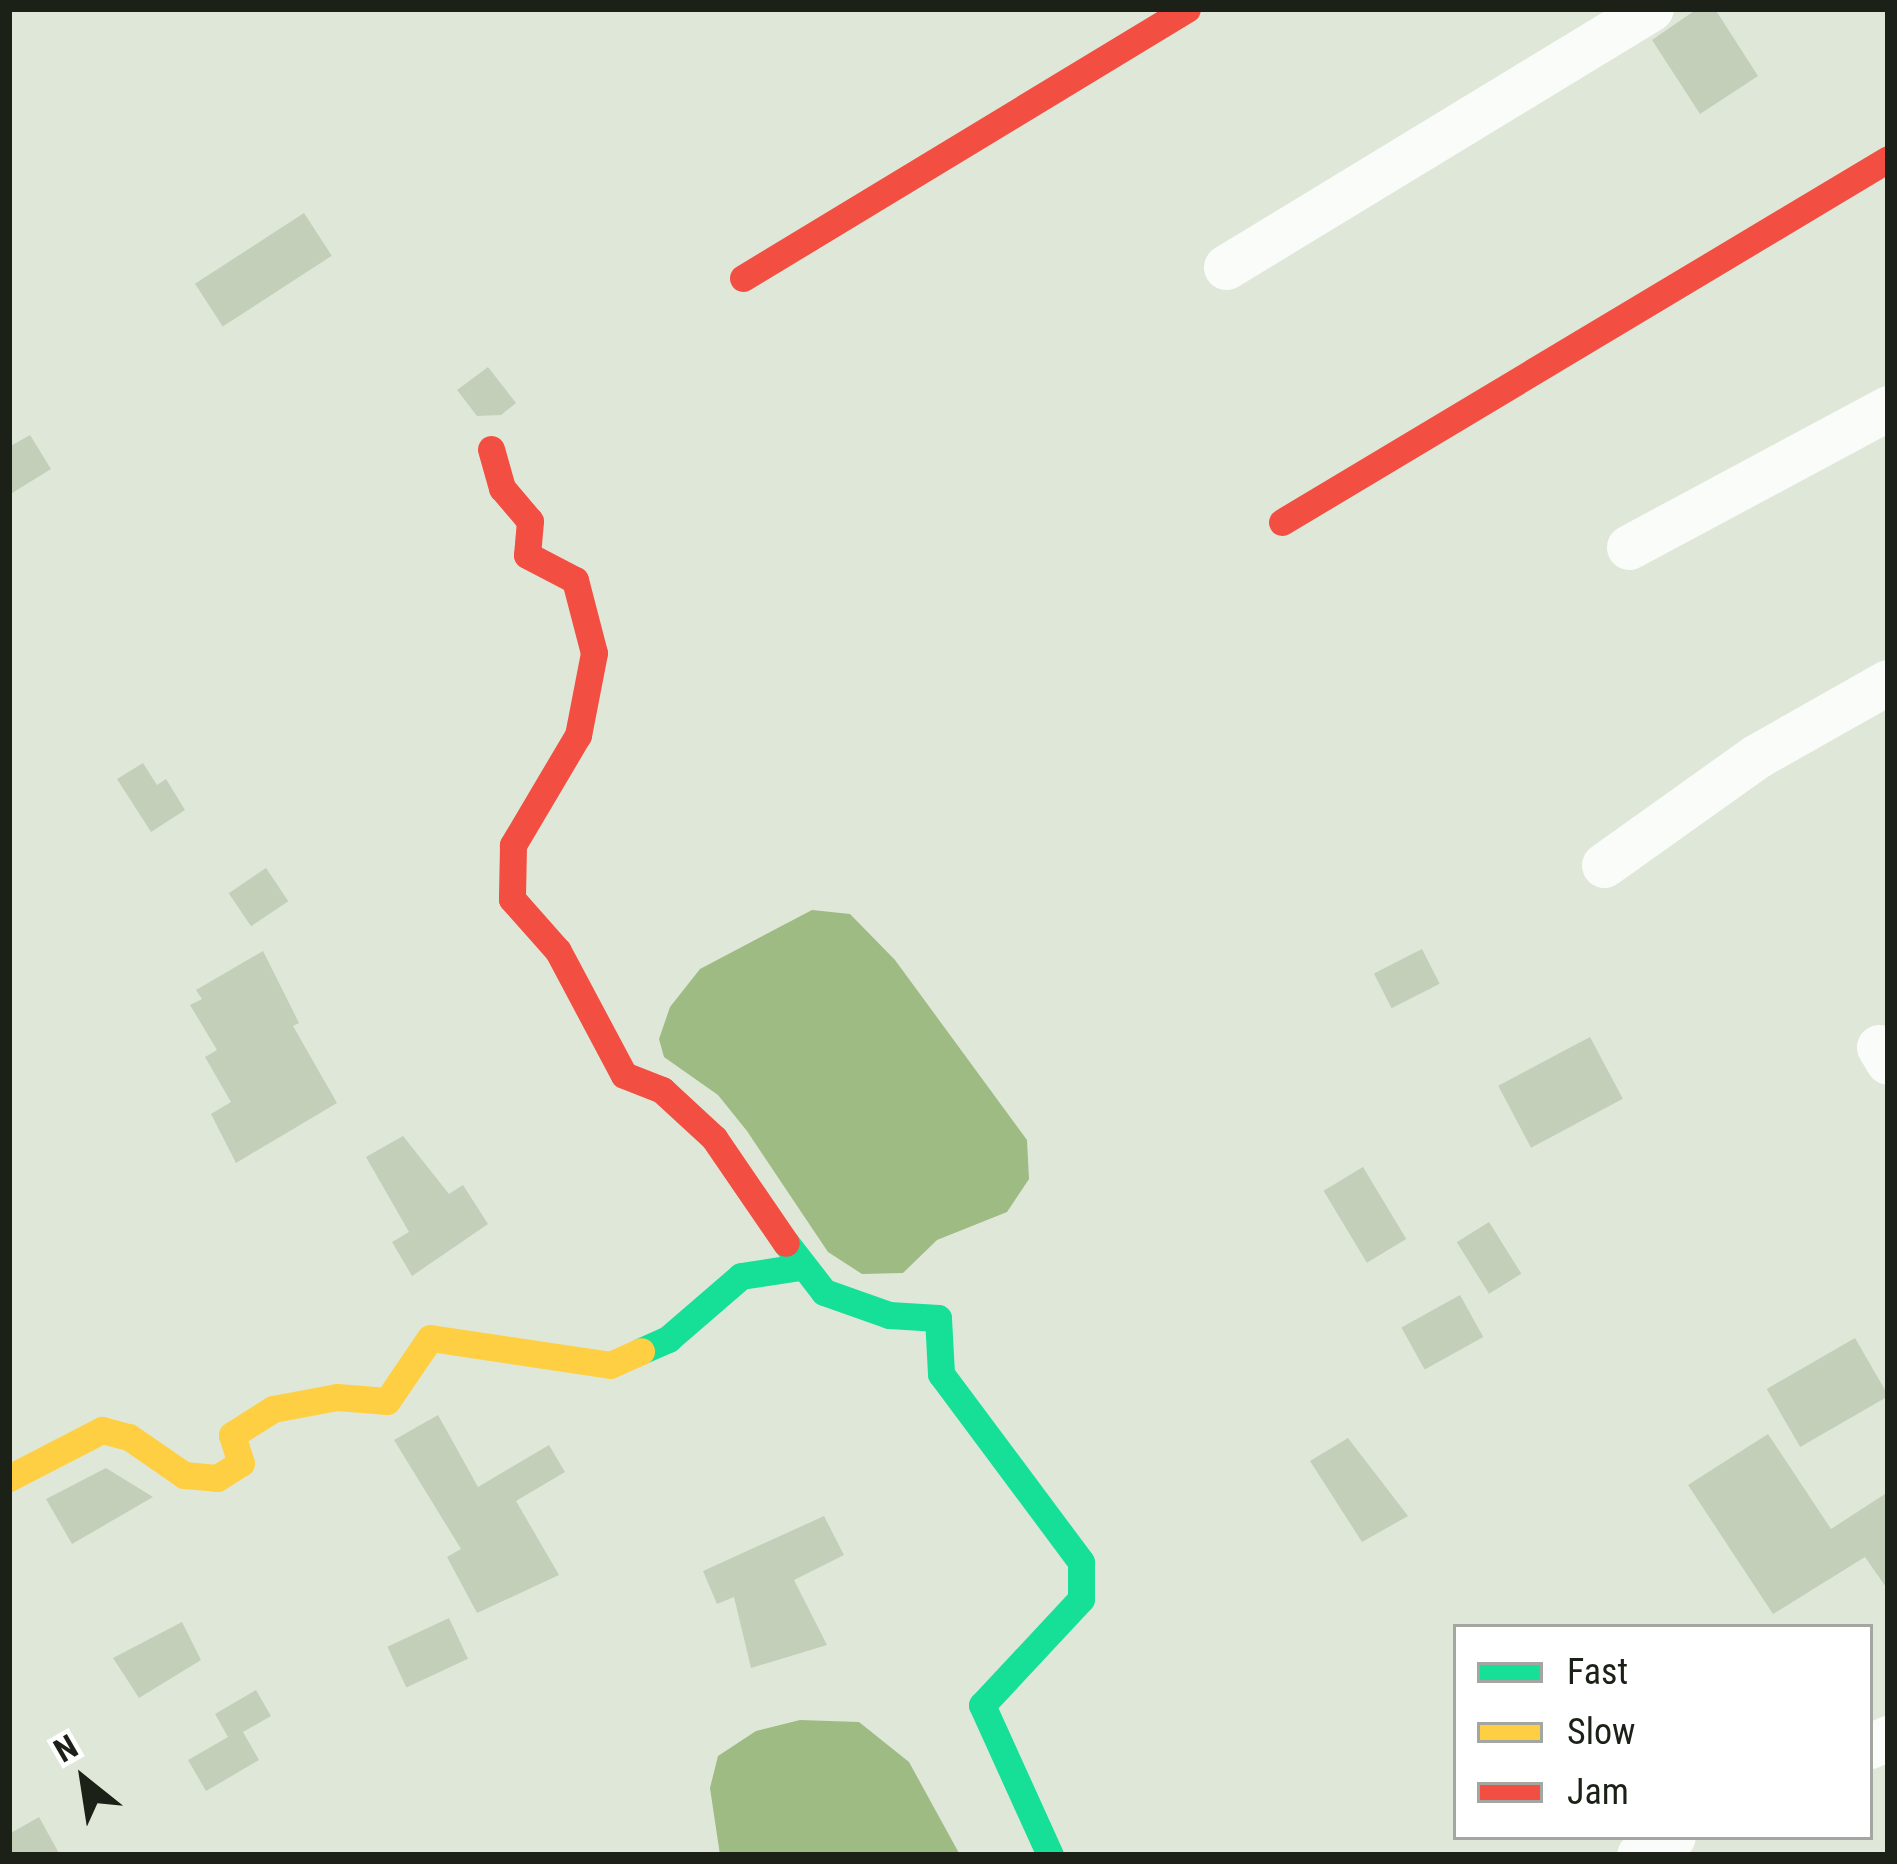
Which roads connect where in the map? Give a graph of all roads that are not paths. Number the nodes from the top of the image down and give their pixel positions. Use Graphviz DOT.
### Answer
graph roads {
  1 [pos="1187,9"];
  2 [pos="1651,9"];
  3 [pos="1888,159"];
  4 [pos="1226,267"];
  5 [pos="743,278"];
  6 [pos="1888,408"];
  7 [pos="491,449"];
  8 [pos="1282,523"];
  9 [pos="1629,547"];
  10 [pos="1888,682"];
  11 [pos="1604,865"];
  12 [pos="800,1267"];
  13 [pos="9,1478"];
  14 [pos="1667,1840"];
  15 [pos="1050,1855"];
  16 [pos="1639,1855"];
  1 -- 5 [label="street"];
  2 -- 4 [label="street"];
  3 -- 8 [label="street"];
  6 -- 9 [label="street"];
  7 -- 12 [label="street"];
  10 -- 11 [label="street"];
  12 -- 13 [label="street"];
  12 -- 15 [label="street"];
  14 -- 16 [label="street"];
}
